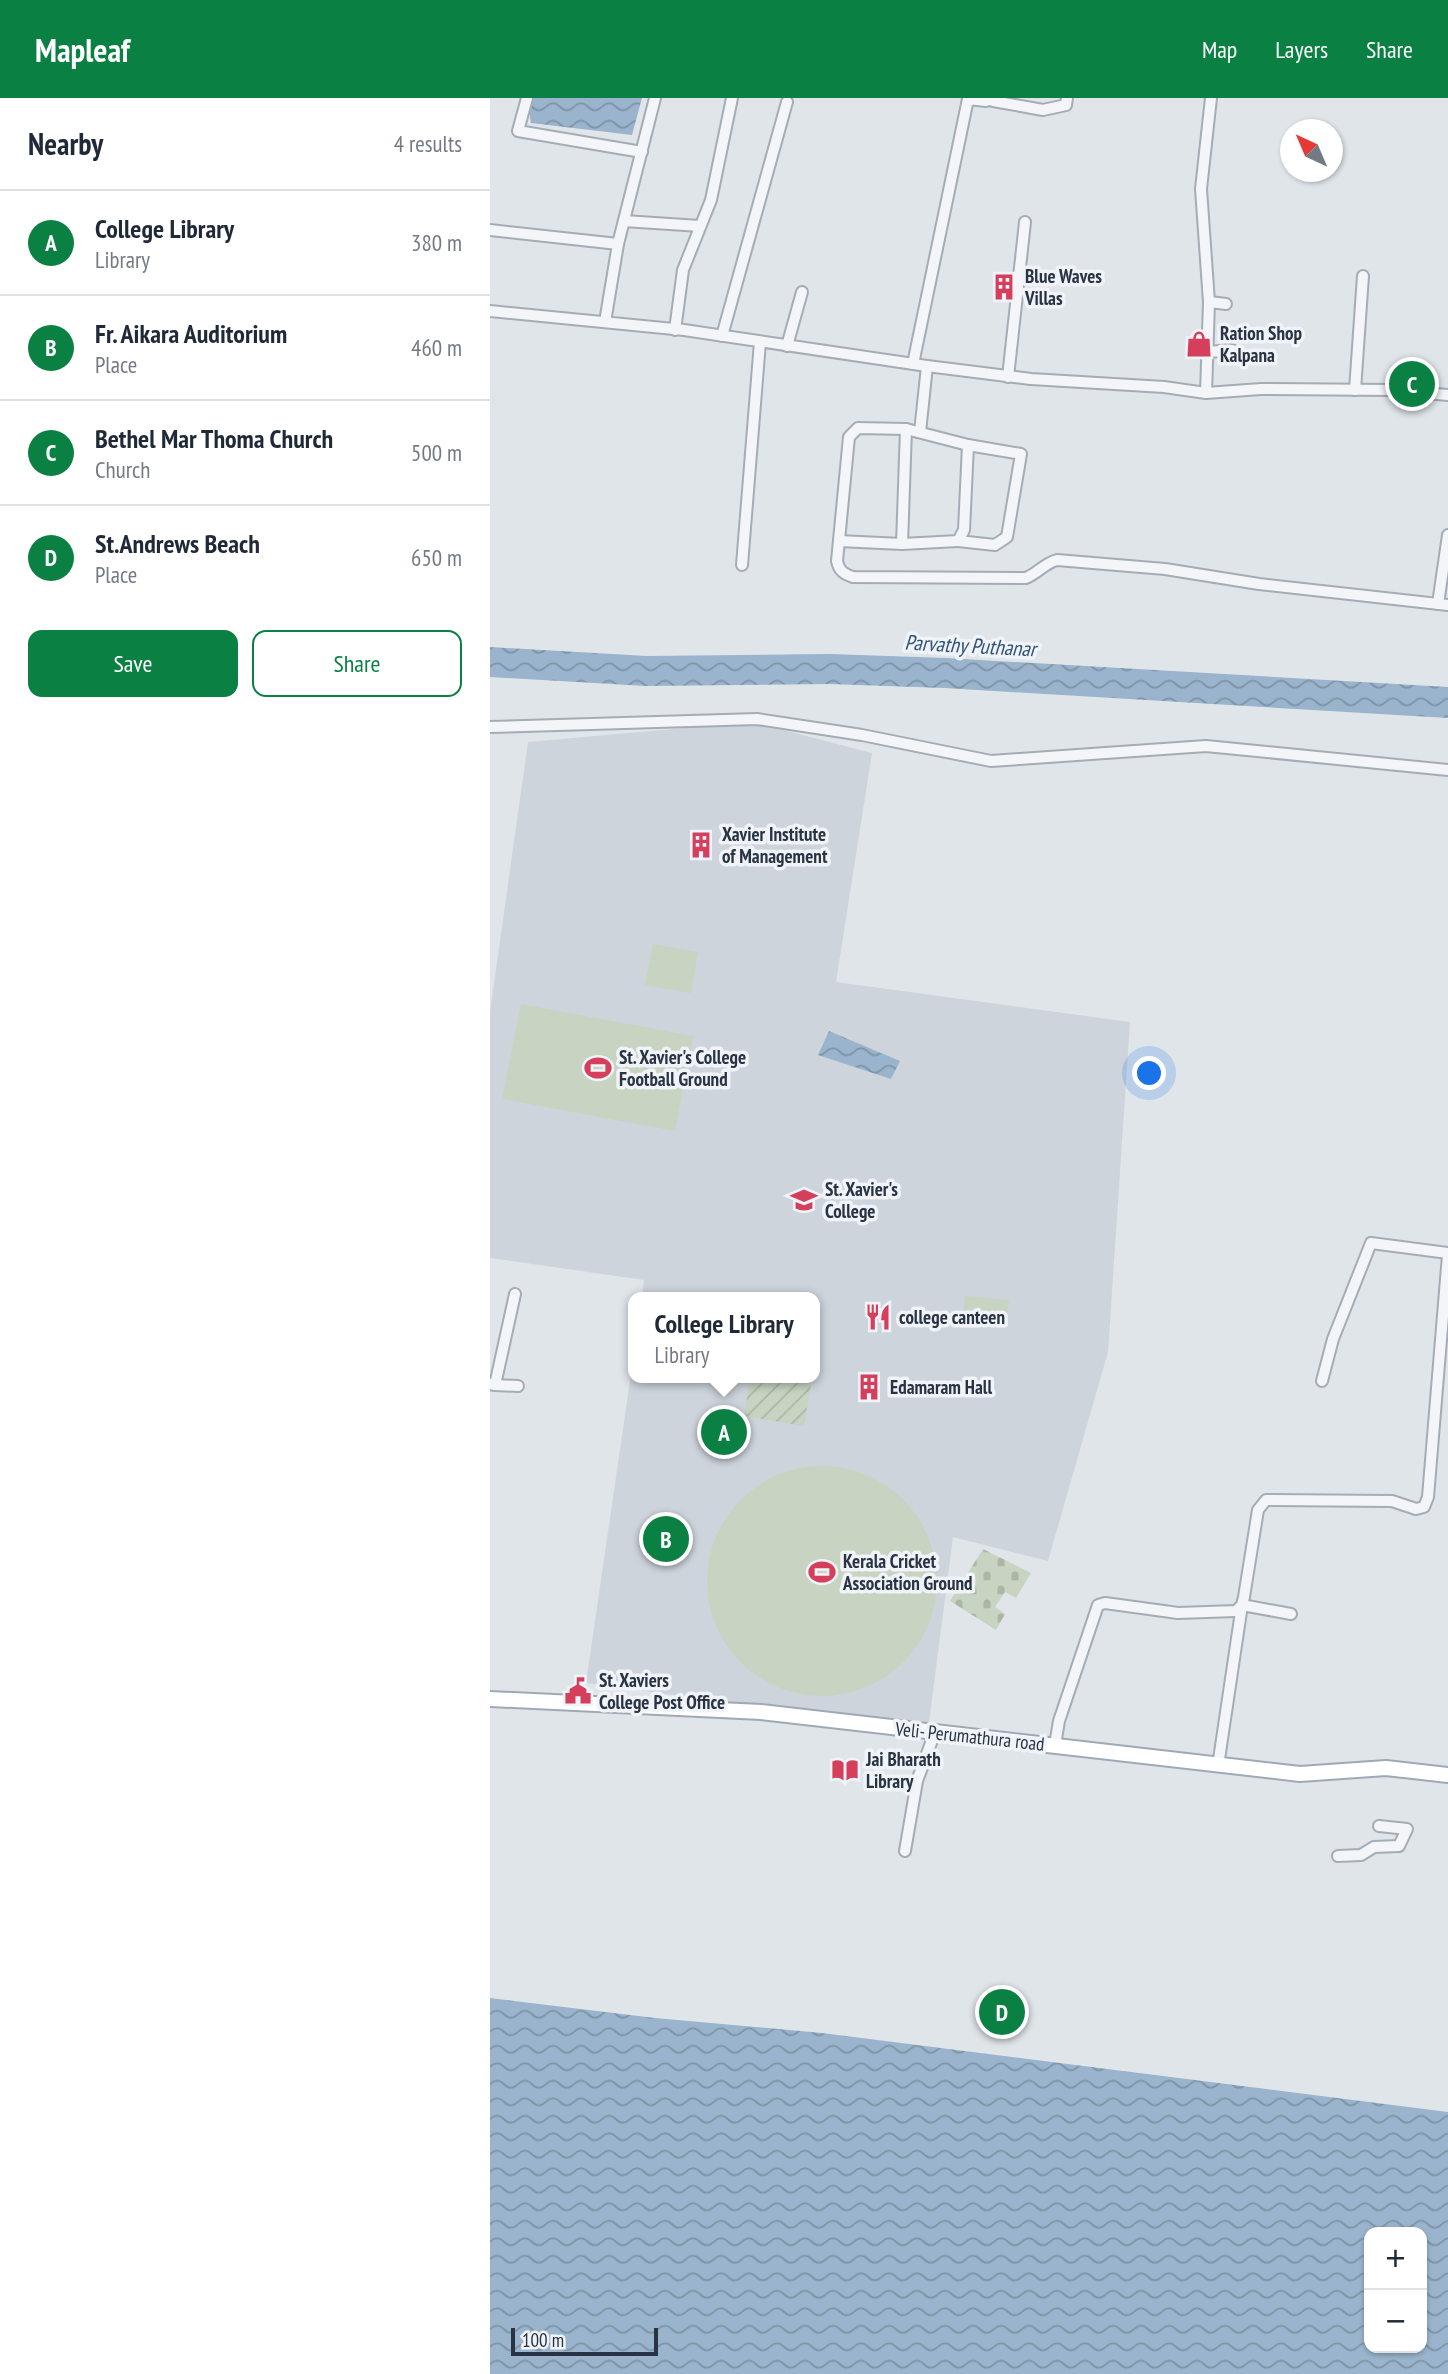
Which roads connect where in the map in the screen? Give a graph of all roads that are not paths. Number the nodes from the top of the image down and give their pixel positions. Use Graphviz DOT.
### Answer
graph roads {
  1 [pos="527,98"];
  2 [pos="654,98"];
  3 [pos="732,98"];
  4 [pos="1068,98"];
  5 [pos="1211,98"];
  6 [pos="966,99"];
  7 [pos="995,99"];
  8 [pos="787,102"];
  9 [pos="642,152"];
  10 [pos="624,221"];
  11 [pos="1025,222"];
  12 [pos="700,226"];
  13 [pos="490,230"];
  14 [pos="618,244"];
  15 [pos="1363,276"];
  16 [pos="802,292"];
  17 [pos="1209,302"];
  18 [pos="1226,304"];
  19 [pos="490,311"];
  20 [pos="605,322"];
  21 [pos="675,330"];
  22 [pos="722,336"];
  23 [pos="760,342"];
  24 [pos="787,346"];
  25 [pos="1232,350"];
  26 [pos="1208,352"];
  27 [pos="913,364"];
  28 [pos="927,366"];
  29 [pos="1008,377"];
  30 [pos="1355,390"];
  31 [pos="1206,393"];
  32 [pos="1448,396"];
  33 [pos="906,429"];
  34 [pos="920,432"];
  35 [pos="968,445"];
  36 [pos="1448,535"];
  37 [pos="839,541"];
  38 [pos="958,541"];
  39 [pos="902,544"];
  40 [pos="742,565"];
  41 [pos="1443,604"];
  42 [pos="490,727"];
  43 [pos="1448,770"];
  44 [pos="1448,1254"];
  45 [pos="515,1294"];
  46 [pos="1322,1381"];
  47 [pos="492,1385"];
  48 [pos="518,1386"];
  49 [pos="1242,1605"];
  50 [pos="1291,1614"];
  51 [pos="490,1699"];
  52 [pos="935,1732"];
  53 [pos="1055,1745"];
  54 [pos="1218,1766"];
  55 [pos="1448,1774"];
  56 [pos="1379,1826"];
  57 [pos="905,1851"];
  58 [pos="1338,1856"];
  1 -- 9 [label="street"];
  2 -- 9 [label="street"];
  3 -- 12 [label="street"];
  4 -- 7 [label="street"];
  5 -- 17 [label="street"];
  6 -- 7 [label="street"];
  6 -- 27 [label="street"];
  8 -- 22 [label="street"];
  9 -- 10 [label="street"];
  10 -- 12 [label="street"];
  10 -- 14 [label="street"];
  11 -- 29 [label="street"];
  12 -- 21 [label="street"];
  13 -- 14 [label="street"];
  14 -- 20 [label="street"];
  15 -- 30 [label="street"];
  16 -- 24 [label="street"];
  17 -- 18 [label="street"];
  17 -- 26 [label="street"];
  19 -- 20 [label="street"];
  20 -- 21 [label="street"];
  21 -- 22 [label="street"];
  22 -- 23 [label="street"];
  23 -- 24 [label="street"];
  23 -- 40 [label="street"];
  24 -- 27 [label="street"];
  25 -- 26 [label="street"];
  26 -- 31 [label="street"];
  27 -- 28 [label="street"];
  28 -- 29 [label="street"];
  28 -- 34 [label="street"];
  29 -- 31 [label="street"];
  30 -- 31 [label="street"];
  30 -- 32 [label="street"];
  33 -- 34 [label="street"];
  33 -- 37 [label="street"];
  33 -- 39 [label="street"];
  34 -- 35 [label="street"];
  35 -- 38 [label="street"];
  35 -- 38 [label="street"];
  36 -- 41 [label="street"];
  37 -- 39 [label="street"];
  37 -- 41 [label="street"];
  38 -- 39 [label="street"];
  42 -- 43 [label="street"];
  44 -- 46 [label="street"];
  44 -- 49 [label="street"];
  45 -- 47 [label="street"];
  47 -- 48 [label="street"];
  49 -- 50 [label="street"];
  49 -- 53 [label="street"];
  49 -- 54 [label="street"];
  51 -- 52 [label="main road, Veli- Perumathura road"];
  52 -- 53 [label="main road, Veli- Perumathura road"];
  52 -- 57 [label="street"];
  53 -- 54 [label="main road, Veli- Perumathura road"];
  54 -- 55 [label="main road, Veli- Perumathura road"];
  56 -- 58 [label="street"];
}
